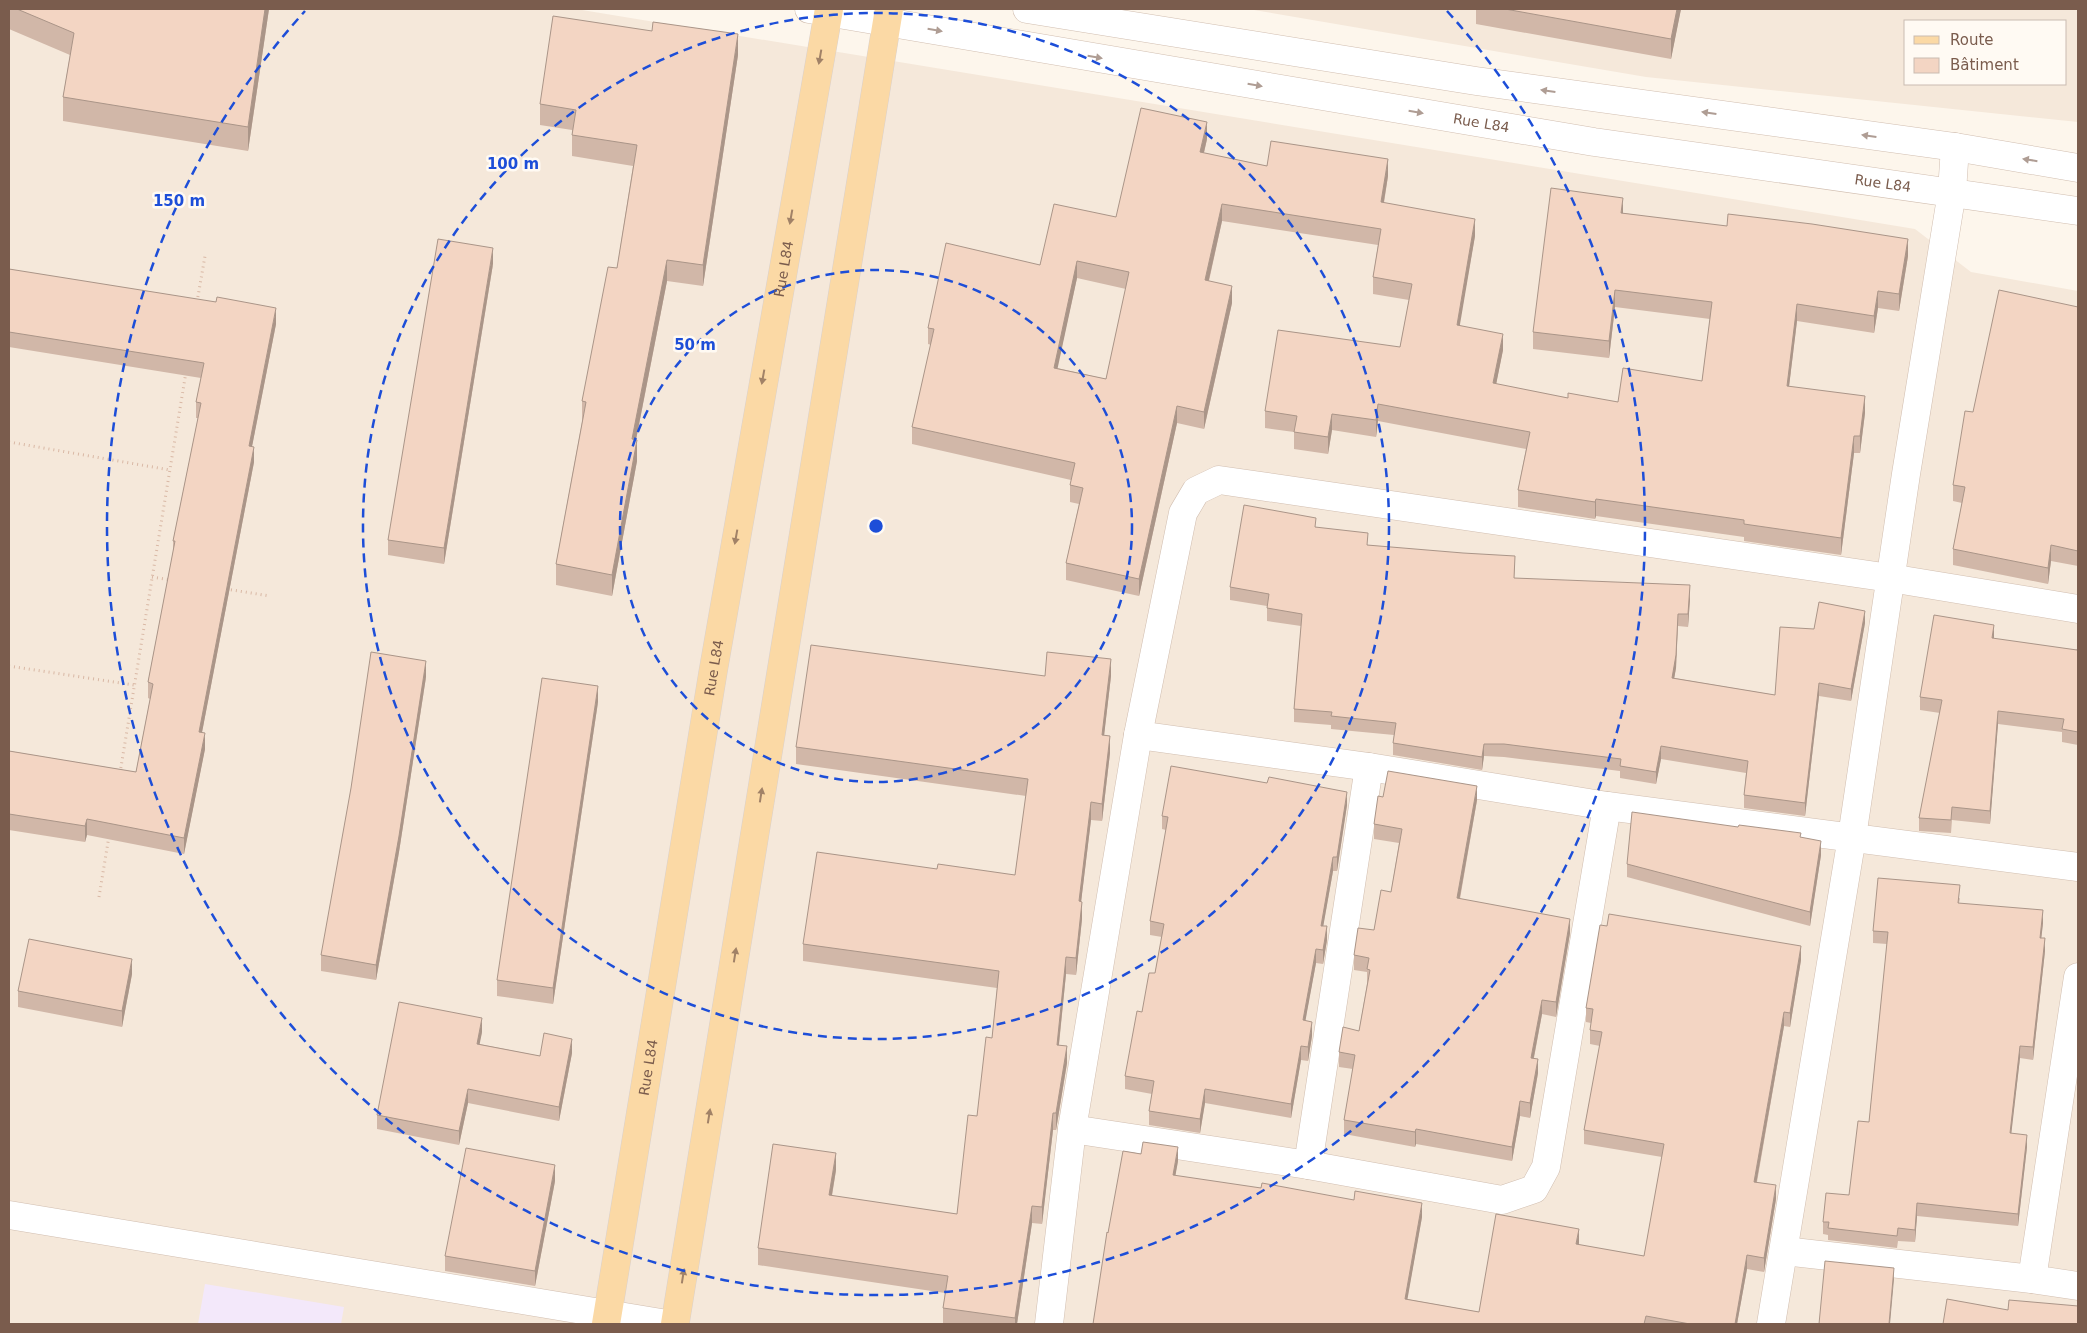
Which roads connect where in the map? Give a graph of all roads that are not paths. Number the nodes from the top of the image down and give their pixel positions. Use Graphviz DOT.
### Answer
graph roads {
  1 [pos="1027,9"];
  2 [pos="822,10"];
  3 [pos="888,15"];
  4 [pos="1955,148"];
  5 [pos="2078,168"];
  6 [pos="1952,192"];
  7 [pos="2078,210"];
  8 [pos="1890,578"];
  9 [pos="2078,610"];
  10 [pos="1138,735"];
  11 [pos="1369,768"];
  12 [pos="1607,806"];
  13 [pos="1852,837"];
  14 [pos="2078,867"];
  15 [pos="2078,977"];
  16 [pos="1072,1129"];
  17 [pos="1308,1165"];
  18 [pos="9,1215"];
  19 [pos="1784,1251"];
  20 [pos="2032,1279"];
  21 [pos="2078,1286"];
  22 [pos="606,1319"];
  23 [pos="667,1324"];
  24 [pos="675,1324"];
  25 [pos="1049,1324"];
  26 [pos="1771,1324"];
  4 -- 1 [label="street, one-way"];
  2 -- 3 [label="street, Rue L84"];
  2 -- 22 [label="main road, Rue L84, one-way"];
  3 -- 6 [label="street, Rue L84, one-way"];
  24 -- 3 [label="main road, one-way"];
  5 -- 4 [label="street, one-way"];
  4 -- 6 [label="street"];
  6 -- 7 [label="street, Rue L84"];
  6 -- 8 [label="street"];
  8 -- 9 [label="street"];
  8 -- 10 [label="street"];
  8 -- 13 [label="street"];
  10 -- 11 [label="street"];
  10 -- 16 [label="street"];
  11 -- 12 [label="street"];
  11 -- 17 [label="street"];
  12 -- 13 [label="street"];
  12 -- 17 [label="street"];
  13 -- 14 [label="street"];
  13 -- 19 [label="street"];
  15 -- 20 [label="street"];
  16 -- 17 [label="street"];
  16 -- 25 [label="street"];
  18 -- 22 [label="street"];
  19 -- 20 [label="street"];
  19 -- 26 [label="street"];
  20 -- 21 [label="street"];
  22 -- 23 [label="street"];
}
